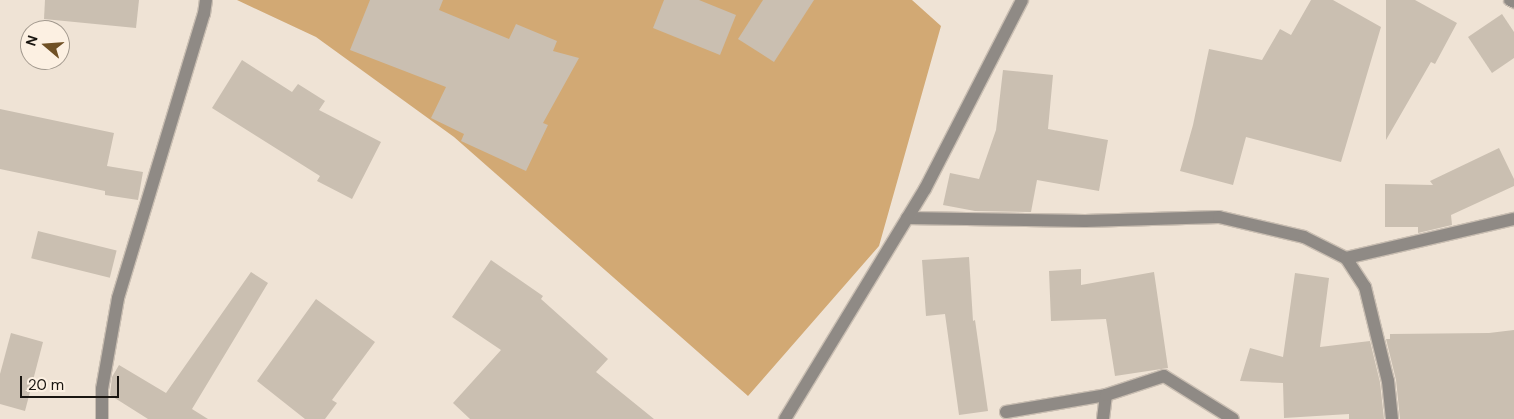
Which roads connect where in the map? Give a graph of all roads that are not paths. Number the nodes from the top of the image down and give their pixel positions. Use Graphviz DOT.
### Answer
graph roads {
  1 [pos="206,0"];
  2 [pos="1022,0"];
  3 [pos="1510,0"];
  4 [pos="1514,2"];
  5 [pos="906,218"];
  6 [pos="1514,219"];
  7 [pos="1346,258"];
  8 [pos="1106,395"];
  9 [pos="1006,412"];
  10 [pos="102,419"];
  11 [pos="785,419"];
  12 [pos="1103,419"];
  13 [pos="1233,419"];
  14 [pos="1392,419"];
  1 -- 10 [label="street"];
  2 -- 5 [label="street"];
  3 -- 4 [label="street"];
  5 -- 7 [label="street"];
  5 -- 11 [label="street"];
  6 -- 7 [label="street"];
  7 -- 14 [label="street"];
  8 -- 9 [label="street"];
  8 -- 12 [label="street"];
  8 -- 13 [label="street"];
}
